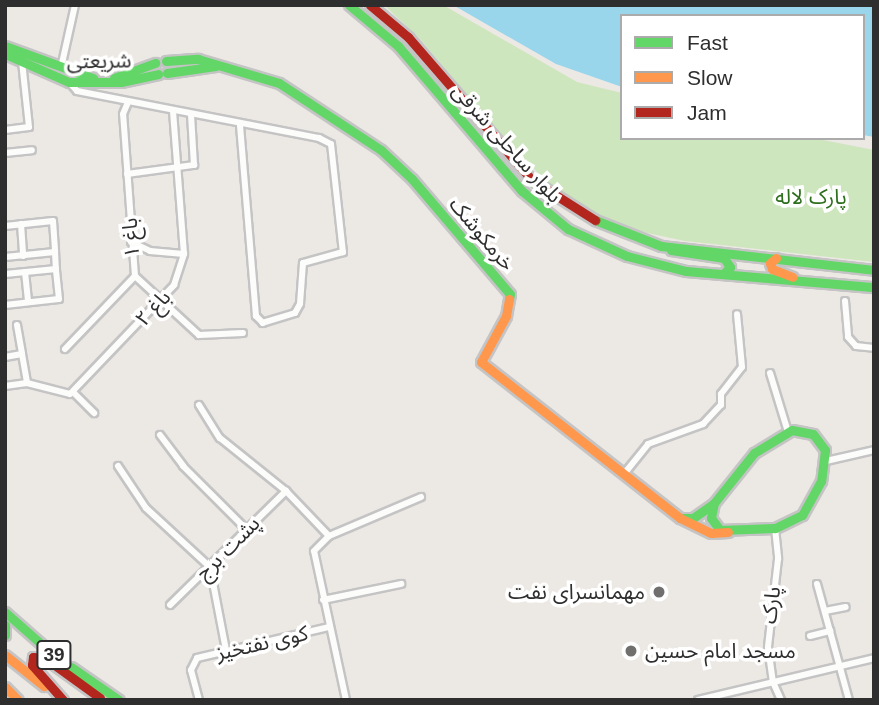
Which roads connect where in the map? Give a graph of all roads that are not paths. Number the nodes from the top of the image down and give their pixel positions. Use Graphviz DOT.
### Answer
graph roads {
  1 [pos="75,5"];
  2 [pos="349,5"];
  3 [pos="370,5"];
  4 [pos="5,46"];
  5 [pos="5,54"];
  6 [pos="23,56"];
  7 [pos="166,61"];
  8 [pos="155,63"];
  9 [pos="225,66"];
  10 [pos="162,73"];
  11 [pos="60,74"];
  12 [pos="91,80"];
  13 [pos="128,102"];
  14 [pos="173,111"];
  15 [pos="191,115"];
  16 [pos="240,124"];
  17 [pos="5,130"];
  18 [pos="32,150"];
  19 [pos="5,153"];
  20 [pos="178,171"];
  21 [pos="127,174"];
  22 [pos="21,224"];
  23 [pos="5,226"];
  24 [pos="131,242"];
  25 [pos="661,246"];
  26 [pos="55,252"];
  27 [pos="184,254"];
  28 [pos="23,256"];
  29 [pos="5,257"];
  30 [pos="776,258"];
  31 [pos="56,269"];
  32 [pos="874,270"];
  33 [pos="25,272"];
  34 [pos="5,274"];
  35 [pos="723,274"];
  36 [pos="135,276"];
  37 [pos="809,282"];
  38 [pos="874,287"];
  39 [pos="161,300"];
  40 [pos="845,301"];
  41 [pos="28,302"];
  42 [pos="5,305"];
  43 [pos="737,314"];
  44 [pos="17,325"];
  45 [pos="243,334"];
  46 [pos="874,348"];
  47 [pos="65,349"];
  48 [pos="22,354"];
  49 [pos="5,357"];
  50 [pos="770,373"];
  51 [pos="27,383"];
  52 [pos="5,386"];
  53 [pos="73,392"];
  54 [pos="199,405"];
  55 [pos="94,413"];
  56 [pos="788,432"];
  57 [pos="160,435"];
  58 [pos="874,450"];
  59 [pos="826,461"];
  60 [pos="118,466"];
  61 [pos="624,474"];
  62 [pos="286,491"];
  63 [pos="421,497"];
  64 [pos="714,503"];
  65 [pos="680,518"];
  66 [pos="775,528"];
  67 [pos="247,530"];
  68 [pos="728,532"];
  69 [pos="329,536"];
  70 [pos="210,567"];
  71 [pos="401,584"];
  72 [pos="817,584"];
  73 [pos="323,600"];
  74 [pos="170,605"];
  75 [pos="846,607"];
  76 [pos="825,611"];
  77 [pos="5,612"];
  78 [pos="5,625"];
  79 [pos="329,627"];
  80 [pos="830,631"];
  81 [pos="5,635"];
  82 [pos="810,636"];
  83 [pos="226,650"];
  84 [pos="5,655"];
  85 [pos="874,658"];
  86 [pos="63,662"];
  87 [pos="840,666"];
  88 [pos="773,682"];
  89 [pos="5,687"];
  90 [pos="721,697"];
  91 [pos="100,699"];
  92 [pos="18,700"];
  93 [pos="61,700"];
  94 [pos="119,700"];
  95 [pos="198,700"];
  96 [pos="346,700"];
  97 [pos="698,700"];
  98 [pos="781,700"];
  99 [pos="849,700"];
  1 -- 11 [label="street"];
  2 -- 35 [label="main road, بلوار ساحلی شرقی"];
  3 -- 25 [label="main road, بلوار ساحلی شرقی"];
  4 -- 6 [label="main road, شریعتی"];
  5 -- 6 [label="main road, شریعتی"];
  6 -- 11 [label="main road, شریعتی"];
  6 -- 17 [label="street"];
  7 -- 8 [label="main road, شریعتی"];
  7 -- 9 [label="main road"];
  7 -- 10 [label="main road"];
  8 -- 10 [label="main road"];
  8 -- 12 [label="main road, شریعتی"];
  9 -- 10 [label="main road, شریعتی"];
  9 -- 61 [label="main road, خرمکوشک"];
  10 -- 12 [label="main road, شریعتی"];
  11 -- 12 [label="main road, شریعتی"];
  11 -- 13 [label="street"];
  13 -- 14 [label="street"];
  13 -- 21 [label="street, باغ ۱"];
  14 -- 15 [label="street"];
  14 -- 20 [label="street, باغ ۲"];
  15 -- 16 [label="street"];
  15 -- 20 [label="street"];
  16 -- 16 [label="street"];
  18 -- 19 [label="street"];
  20 -- 21 [label="street"];
  20 -- 27 [label="street, باغ ۲"];
  21 -- 24 [label="street, باغ ۱"];
  22 -- 23 [label="street"];
  22 -- 26 [label="street"];
  22 -- 28 [label="street"];
  24 -- 27 [label="street"];
  24 -- 36 [label="street, باغ ۱"];
  25 -- 30 [label="main road, بلوار ساحلی شرقی"];
  25 -- 35 [label="main road"];
  26 -- 28 [label="street"];
  26 -- 31 [label="street"];
  27 -- 39 [label="street, باغ ۲"];
  28 -- 29 [label="street"];
  30 -- 32 [label="main road, بلوار ساحلی شرقی"];
  30 -- 37 [label="main road"];
  31 -- 33 [label="street"];
  31 -- 41 [label="street"];
  33 -- 34 [label="street"];
  33 -- 41 [label="street"];
  35 -- 37 [label="main road, بلوار ساحلی شرقی"];
  36 -- 39 [label="street"];
  36 -- 47 [label="street, باغ ۱"];
  37 -- 38 [label="main road, بلوار ساحلی شرقی"];
  39 -- 45 [label="street"];
  39 -- 53 [label="street, باغ ۲"];
  40 -- 46 [label="street"];
  41 -- 42 [label="street"];
  43 -- 61 [label="street"];
  44 -- 48 [label="street"];
  48 -- 49 [label="street"];
  48 -- 51 [label="street"];
  50 -- 56 [label="street"];
  51 -- 52 [label="street"];
  51 -- 53 [label="street"];
  53 -- 55 [label="street"];
  54 -- 62 [label="street"];
  56 -- 59 [label="main road"];
  56 -- 64 [label="main road"];
  57 -- 67 [label="street"];
  58 -- 59 [label="street"];
  59 -- 66 [label="main road"];
  60 -- 70 [label="street"];
  61 -- 65 [label="main road, خرمکوشک"];
  62 -- 67 [label="street, پشت برج"];
  62 -- 69 [label="street"];
  63 -- 69 [label="street"];
  64 -- 65 [label="main road"];
  64 -- 68 [label="main road"];
  65 -- 68 [label="main road, خرمکوشک"];
  66 -- 68 [label="main road, خرمکوشک"];
  66 -- 88 [label="street, پارک"];
  67 -- 70 [label="street, پشت برج"];
  69 -- 73 [label="street"];
  70 -- 74 [label="street, پشت برج"];
  70 -- 83 [label="street"];
  71 -- 73 [label="street"];
  72 -- 76 [label="street"];
  73 -- 79 [label="street"];
  75 -- 76 [label="street"];
  76 -- 80 [label="street"];
  77 -- 86 [label="main road, 39"];
  78 -- 81 [label="main road"];
  79 -- 83 [label="street, کوی نفتخیز"];
  79 -- 96 [label="street"];
  80 -- 82 [label="street"];
  80 -- 87 [label="street"];
  83 -- 95 [label="street, کوی نفتخیز"];
  84 -- 93 [label="main road, 39"];
  85 -- 87 [label="street"];
  86 -- 91 [label="main road, 39"];
  86 -- 94 [label="main road"];
  87 -- 88 [label="street"];
  87 -- 99 [label="street"];
  88 -- 90 [label="street"];
  88 -- 98 [label="street, پارک"];
  89 -- 92 [label="main road"];
  90 -- 97 [label="street"];
  91 -- 93 [label="main road"];
}
